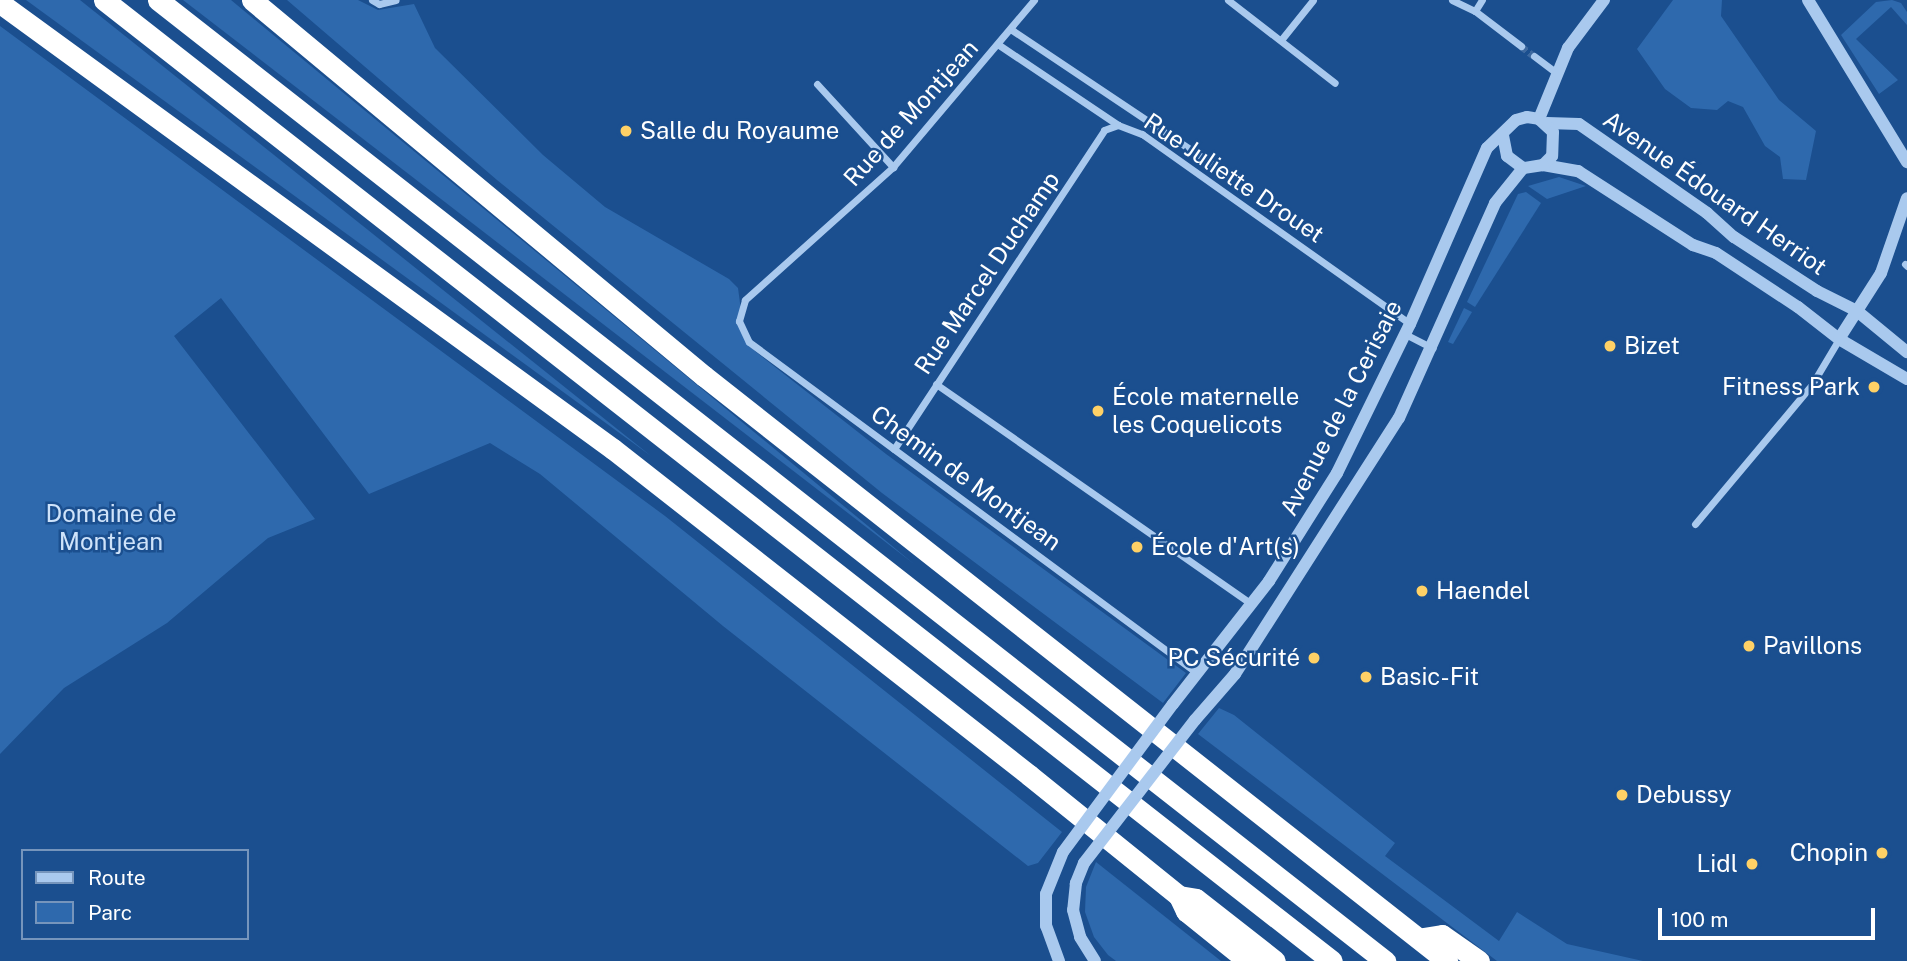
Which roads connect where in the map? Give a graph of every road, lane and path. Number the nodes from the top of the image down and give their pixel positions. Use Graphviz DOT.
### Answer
graph roads {
  1 [pos="104,0"];
  2 [pos="158,0"];
  3 [pos="253,0"];
  4 [pos="372,0"];
  5 [pos="396,0"];
  6 [pos="1034,0"];
  7 [pos="1228,0"];
  8 [pos="1313,0"];
  9 [pos="1452,0"];
  10 [pos="1482,0"];
  11 [pos="1604,0"];
  12 [pos="1808,0"];
  13 [pos="0,3"];
  14 [pos="1475,11"];
  15 [pos="1012,30"];
  16 [pos="1282,40"];
  17 [pos="999,45"];
  18 [pos="1521,47"];
  19 [pos="1534,56"];
  20 [pos="1555,72"];
  21 [pos="1335,83"];
  22 [pos="817,84"];
  23 [pos="1543,121"];
  24 [pos="1118,125"];
  25 [pos="1503,136"];
  26 [pos="1907,162"];
  27 [pos="1543,165"];
  28 [pos="1216,166"];
  29 [pos="893,167"];
  30 [pos="1522,168"];
  31 [pos="1907,198"];
  32 [pos="745,300"];
  33 [pos="1857,311"];
  34 [pos="1408,329"];
  35 [pos="1839,339"];
  36 [pos="1433,348"];
  37 [pos="1907,352"];
  38 [pos="1907,379"];
  39 [pos="936,384"];
  40 [pos="894,449"];
  41 [pos="1695,524"];
  42 [pos="1252,605"];
  43 [pos="1197,673"];
  44 [pos="1179,896"];
  45 [pos="1423,938"];
  46 [pos="1059,961"];
  47 [pos="1095,961"];
  48 [pos="1248,961"];
  49 [pos="1275,961"];
  50 [pos="1332,961"];
  51 [pos="1385,961"];
  52 [pos="1447,961"];
  53 [pos="1479,961"];
  1 -- 50 [label="highway"];
  2 -- 51 [label="highway"];
  3 -- 45 [label="highway"];
  4 -- 5 [label="street"];
  6 -- 15 [label="street, Rue de Montjean"];
  7 -- 16 [label="street"];
  8 -- 16 [label="street"];
  9 -- 14 [label="street"];
  10 -- 14 [label="street"];
  11 -- 20 [label="street"];
  12 -- 26 [label="street"];
  13 -- 44 [label="highway"];
  14 -- 18 [label="street"];
  15 -- 17 [label="street, Rue de Montjean"];
  15 -- 28 [label="street"];
  16 -- 21 [label="street"];
  17 -- 24 [label="street, Rue Juliette Drouet"];
  17 -- 29 [label="street, Rue de Montjean"];
  19 -- 20 [label="street"];
  20 -- 23 [label="street"];
  22 -- 29 [label="street"];
  23 -- 25 [label="street"];
  23 -- 27 [label="street"];
  23 -- 33 [label="street, Avenue Édouard Herriot"];
  24 -- 34 [label="street, Rue Juliette Drouet"];
  24 -- 39 [label="street, Rue Marcel Duchamp"];
  25 -- 30 [label="street"];
  25 -- 34 [label="street, Avenue de la Cerisaie"];
  27 -- 30 [label="street"];
  27 -- 35 [label="street, Avenue Édouard Herriot"];
  29 -- 32 [label="street, Rue de Montjean"];
  30 -- 36 [label="street, Avenue de la Cerisaie"];
  31 -- 33 [label="street"];
  32 -- 40 [label="street, Chemin de Montjean"];
  33 -- 35 [label="street"];
  33 -- 37 [label="street, Avenue Édouard Herriot"];
  34 -- 36 [label="street, Rue Juliette Drouet"];
  34 -- 42 [label="street, Avenue de la Cerisaie"];
  35 -- 38 [label="street, Avenue Édouard Herriot"];
  35 -- 41 [label="street"];
  36 -- 47 [label="street, Avenue de la Cerisaie, bridge"];
  39 -- 40 [label="street, Rue Marcel Duchamp"];
  39 -- 42 [label="street"];
  40 -- 43 [label="street, Chemin de Montjean"];
  42 -- 43 [label="street, Avenue de la Cerisaie"];
  43 -- 46 [label="street, Avenue de la Cerisaie, bridge"];
  44 -- 48 [label="highway"];
  44 -- 49 [label="highway"];
  45 -- 52 [label="highway"];
  45 -- 53 [label="highway"];
}
